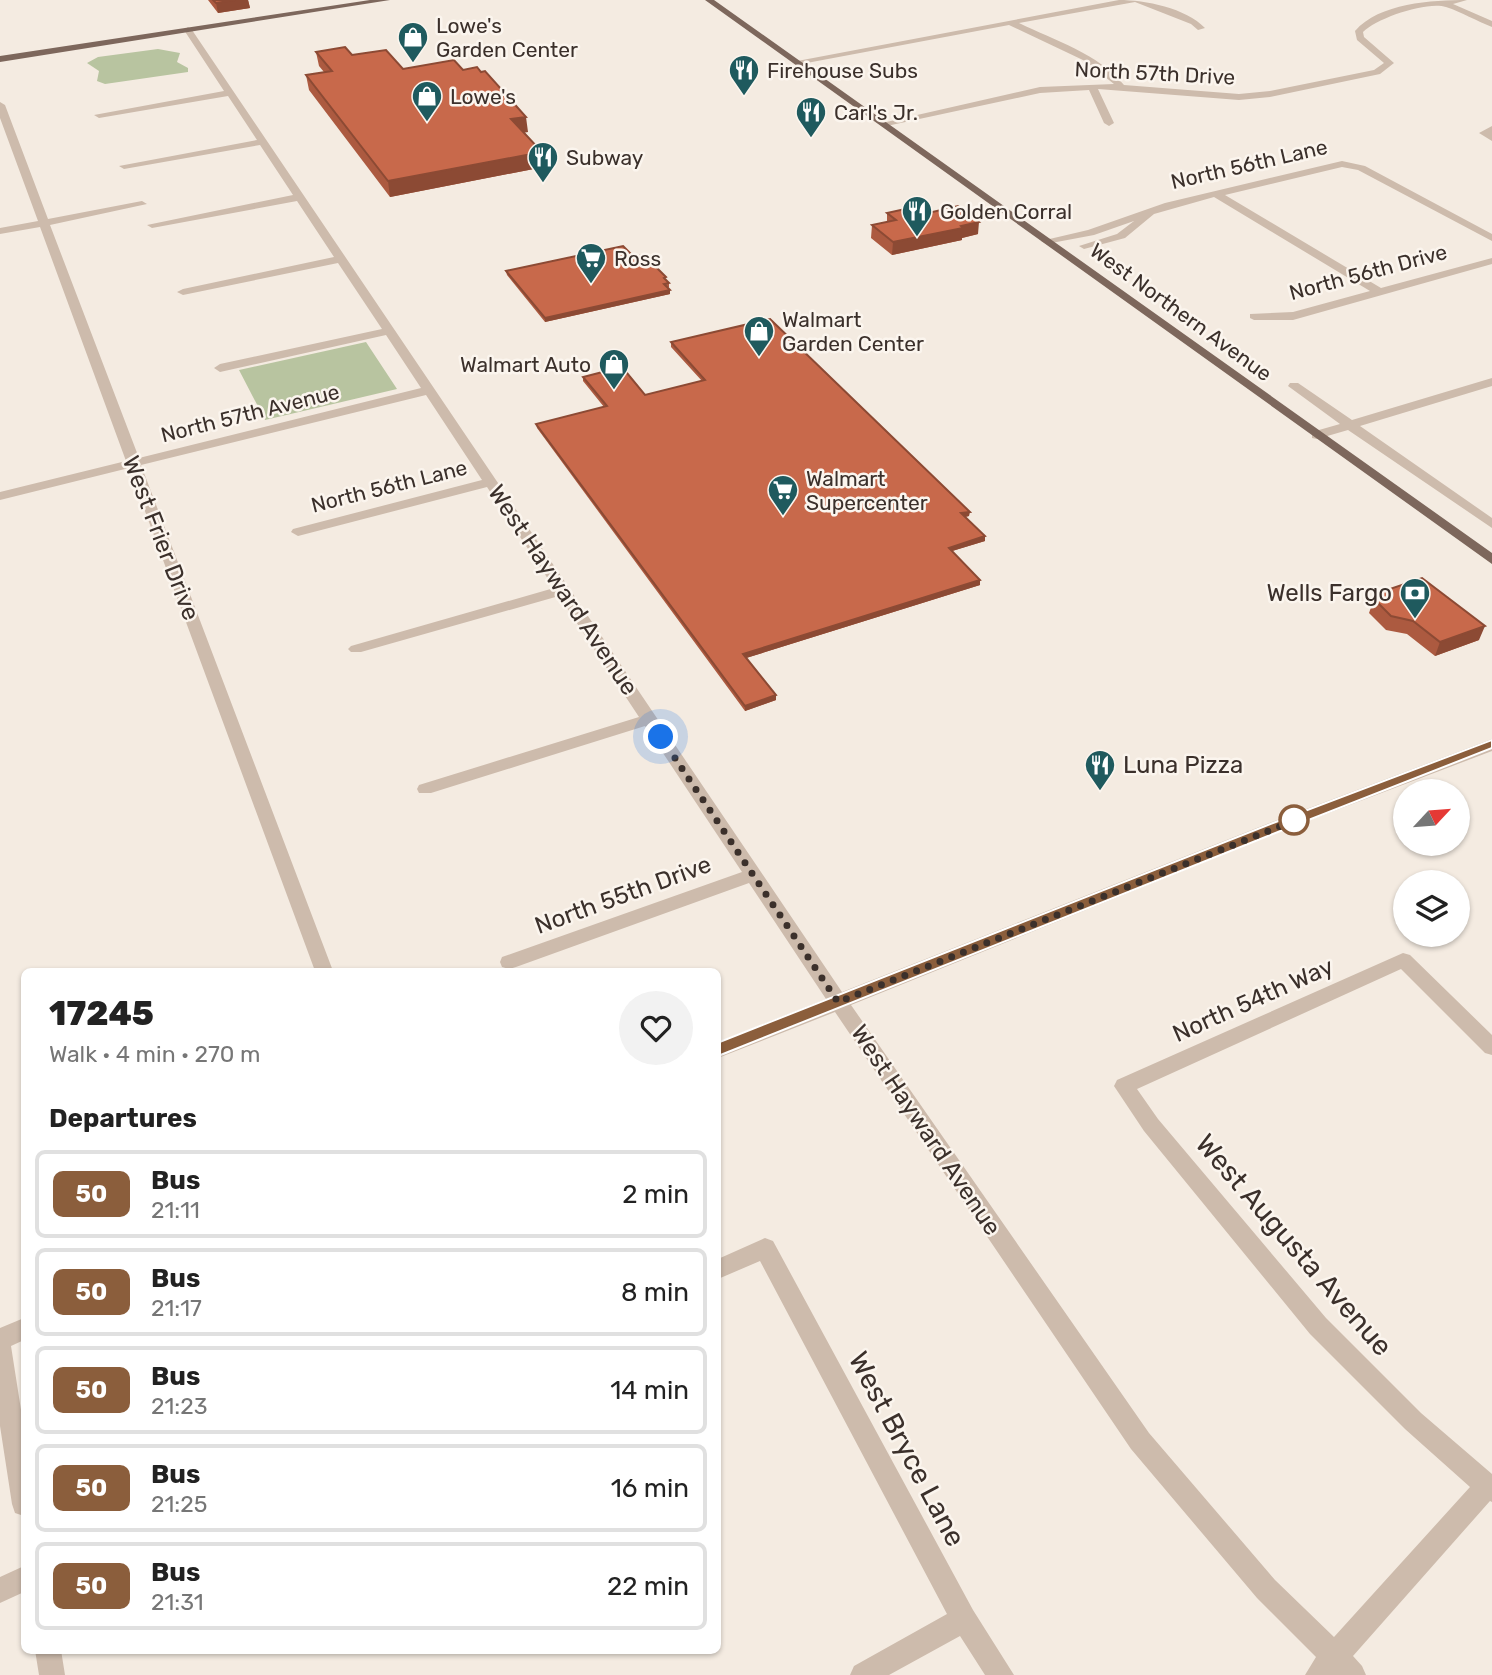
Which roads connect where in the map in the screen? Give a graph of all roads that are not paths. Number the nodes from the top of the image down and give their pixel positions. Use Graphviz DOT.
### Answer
graph roads {
  1 [pos="386,0"];
  2 [pos="709,0"];
  3 [pos="1074,0"];
  4 [pos="1132,0"];
  5 [pos="1138,0"];
  6 [pos="1463,0"];
  7 [pos="1440,2"];
  8 [pos="1089,8"];
  9 [pos="1009,22"];
  10 [pos="1492,23"];
  11 [pos="1201,28"];
  12 [pos="188,30"];
  13 [pos="0,59"];
  14 [pos="796,62"];
  15 [pos="1092,86"];
  16 [pos="1122,88"];
  17 [pos="230,93"];
  18 [pos="0,105"];
  19 [pos="99,115"];
  20 [pos="1108,123"];
  21 [pos="885,125"];
  22 [pos="263,142"];
  23 [pos="124,166"];
  24 [pos="1216,194"];
  25 [pos="299,197"];
  26 [pos="142,204"];
  27 [pos="1157,208"];
  28 [pos="44,223"];
  29 [pos="152,225"];
  30 [pos="0,231"];
  31 [pos="1492,238"];
  32 [pos="1046,241"];
  33 [pos="1057,249"];
  34 [pos="341,259"];
  35 [pos="1492,261"];
  36 [pos="183,292"];
  37 [pos="1379,292"];
  38 [pos="1254,316"];
  39 [pos="390,331"];
  40 [pos="220,368"];
  41 [pos="1491,383"];
  42 [pos="1294,386"];
  43 [pos="429,390"];
  44 [pos="1349,425"];
  45 [pos="1317,435"];
  46 [pos="133,464"];
  47 [pos="491,482"];
  48 [pos="0,496"];
  49 [pos="1492,524"];
  50 [pos="298,531"];
  51 [pos="1492,560"];
  52 [pos="564,590"];
  53 [pos="356,649"];
  54 [pos="649,719"];
  55 [pos="1492,745"];
  56 [pos="425,789"];
  57 [pos="753,875"];
  58 [pos="509,962"];
  59 [pos="323,968"];
  60 [pos="838,1002"];
  61 [pos="1492,1047"];
  62 [pos="721,1049"];
  63 [pos="1124,1086"];
  64 [pos="721,1268"];
  65 [pos="21,1330"];
  66 [pos="0,1339"];
  67 [pos="0,1347"];
  68 [pos="21,1484"];
  69 [pos="1490,1488"];
  70 [pos="21,1580"];
  71 [pos="0,1590"];
  72 [pos="964,1619"];
  73 [pos="49,1654"];
  74 [pos="1335,1669"];
  75 [pos="52,1675"];
  76 [pos="863,1675"];
  77 [pos="1001,1675"];
  1 -- 12 [label="main road"];
  2 -- 14 [label="main road, West Northern Avenue"];
  3 -- 8 [label="street"];
  4 -- 8 [label="street"];
  5 -- 11 [label="street"];
  6 -- 7 [label="street, North 57th Drive"];
  7 -- 10 [label="street"];
  7 -- 16 [label="street, North 57th Drive"];
  8 -- 9 [label="street"];
  9 -- 14 [label="street"];
  9 -- 16 [label="street"];
  12 -- 13 [label="main road"];
  12 -- 17 [label="street, West Hayward Avenue"];
  14 -- 21 [label="main road, West Northern Avenue"];
  15 -- 16 [label="street, North 57th Drive"];
  15 -- 20 [label="street"];
  15 -- 21 [label="street, North 57th Drive"];
  17 -- 19 [label="street"];
  17 -- 22 [label="street, West Hayward Avenue"];
  18 -- 28 [label="street, West Frier Drive"];
  21 -- 32 [label="main road, West Northern Avenue"];
  22 -- 23 [label="street"];
  22 -- 25 [label="street, West Hayward Avenue"];
  24 -- 27 [label="street, North 56th Lane"];
  24 -- 31 [label="street, North 56th Lane"];
  24 -- 37 [label="street"];
  25 -- 29 [label="street"];
  25 -- 34 [label="street, West Hayward Avenue"];
  26 -- 28 [label="street"];
  27 -- 32 [label="street, North 56th Lane"];
  27 -- 33 [label="street, North 56th Lane"];
  28 -- 30 [label="street"];
  28 -- 46 [label="street, West Frier Drive"];
  32 -- 33 [label="main road, West Northern Avenue"];
  33 -- 45 [label="main road, West Northern Avenue"];
  34 -- 36 [label="street"];
  34 -- 39 [label="street, West Hayward Avenue"];
  35 -- 37 [label="street, North 56th Drive"];
  37 -- 38 [label="street, North 56th Drive"];
  39 -- 40 [label="street"];
  39 -- 43 [label="street, West Hayward Avenue"];
  41 -- 44 [label="street"];
  42 -- 44 [label="street, West Northern Avenue"];
  43 -- 46 [label="street, North 57th Avenue"];
  43 -- 47 [label="street, West Hayward Avenue"];
  44 -- 45 [label="street"];
  44 -- 49 [label="street, West Northern Avenue"];
  45 -- 51 [label="main road, West Northern Avenue"];
  46 -- 48 [label="street, North 57th Avenue"];
  46 -- 59 [label="street, West Frier Drive"];
  47 -- 50 [label="street, North 56th Lane"];
  47 -- 52 [label="street, West Hayward Avenue"];
  52 -- 53 [label="street"];
  52 -- 54 [label="street, West Hayward Avenue"];
  54 -- 56 [label="street"];
  54 -- 57 [label="street, West Hayward Avenue"];
  55 -- 60 [label="street"];
  57 -- 58 [label="street, North 55th Drive"];
  57 -- 60 [label="street, West Hayward Avenue"];
  60 -- 62 [label="street"];
  60 -- 74 [label="street, West Hayward Avenue"];
  61 -- 63 [label="street, North 54th Way"];
  63 -- 69 [label="street, West Augusta Avenue"];
  64 -- 72 [label="street, West Bryce Lane"];
  65 -- 66 [label="street"];
  67 -- 68 [label="street"];
  69 -- 74 [label="street"];
  70 -- 71 [label="street"];
  72 -- 76 [label="street"];
  72 -- 77 [label="street, West Bryce Lane"];
  73 -- 75 [label="street"];
}
